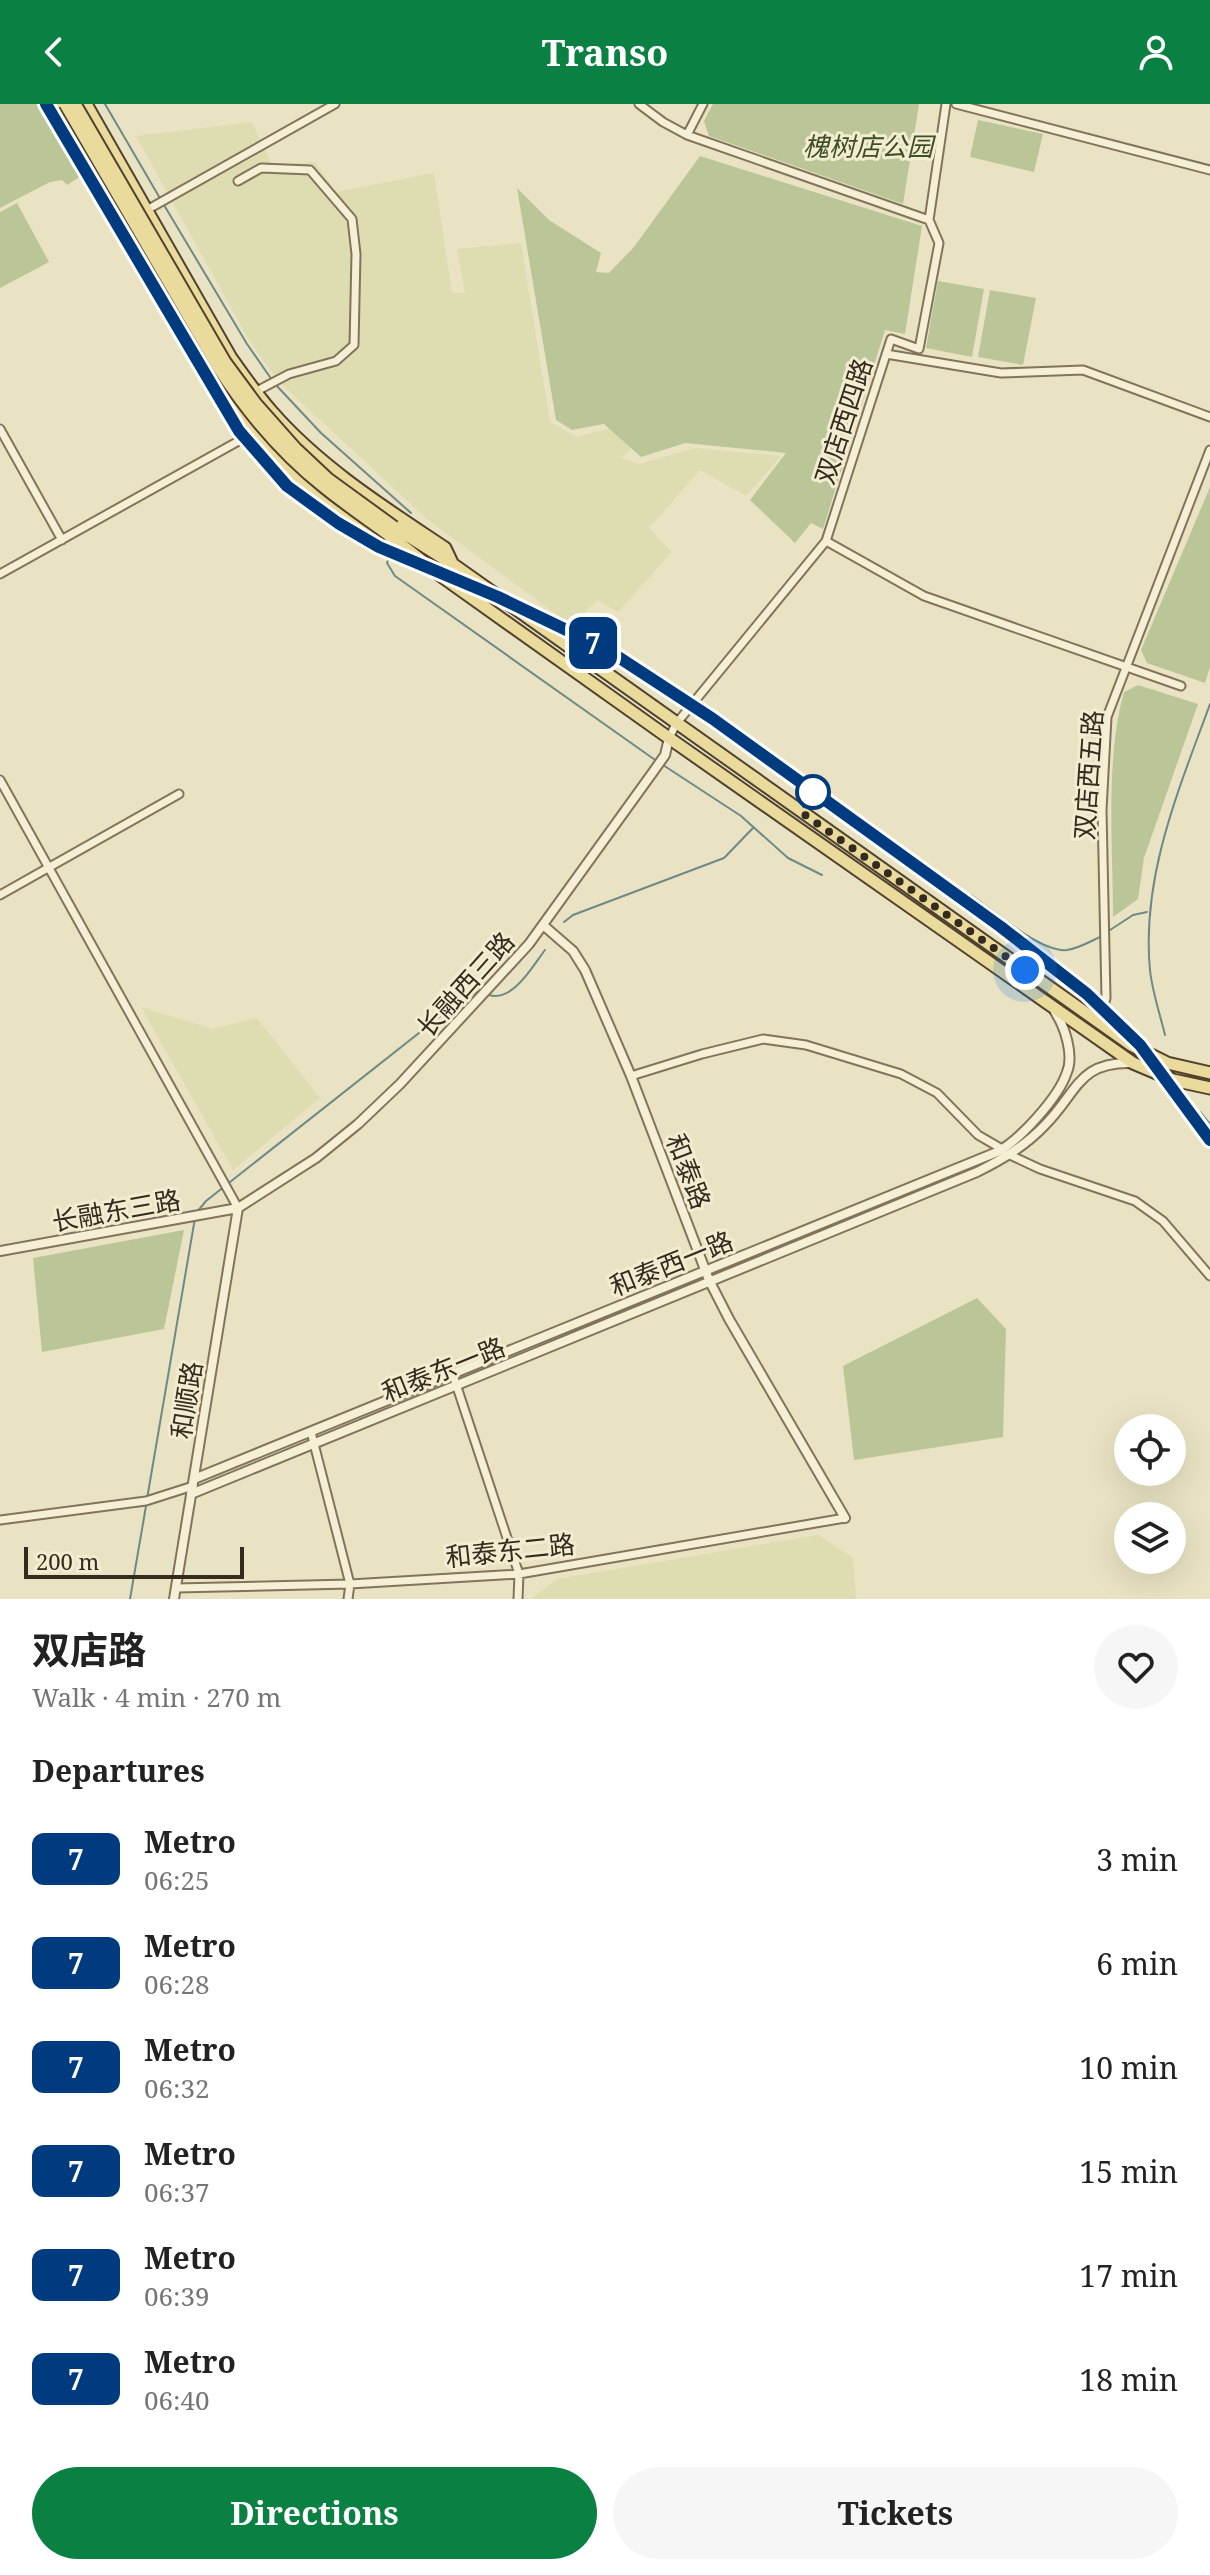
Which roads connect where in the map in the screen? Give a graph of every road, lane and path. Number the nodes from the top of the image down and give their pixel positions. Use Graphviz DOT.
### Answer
graph roads {
  1 [pos="58,104"];
  2 [pos="65,104"];
  3 [pos="75,104"];
  4 [pos="86,104"];
  5 [pos="335,104"];
  6 [pos="639,104"];
  7 [pos="703,104"];
  8 [pos="946,104"];
  9 [pos="956,104"];
  10 [pos="687,135"];
  11 [pos="1210,170"];
  12 [pos="238,181"];
  13 [pos="150,208"];
  14 [pos="929,220"];
  15 [pos="886,354"];
  16 [pos="255,392"];
  17 [pos="274,414"];
  18 [pos="1210,417"];
  19 [pos="0,429"];
  20 [pos="253,434"];
  21 [pos="1210,450"];
  22 [pos="391,531"];
  23 [pos="62,540"];
  24 [pos="826,541"];
  25 [pos="454,565"];
  26 [pos="0,574"];
  27 [pos="444,578"];
  28 [pos="1125,666"];
  29 [pos="1181,686"];
  30 [pos="676,724"];
  31 [pos="669,738"];
  32 [pos="0,780"];
  33 [pos="179,794"];
  34 [pos="49,869"];
  35 [pos="0,895"];
  36 [pos="543,925"];
  37 [pos="1051,1004"];
  38 [pos="1100,1023"];
  39 [pos="1133,1063"];
  40 [pos="1210,1073"];
  41 [pos="631,1076"];
  42 [pos="1210,1088"];
  43 [pos="1006,1152"];
  44 [pos="238,1208"];
  45 [pos="0,1251"];
  46 [pos="705,1269"];
  47 [pos="1210,1276"];
  48 [pos="709,1280"];
  49 [pos="453,1375"];
  50 [pos="456,1385"];
  51 [pos="311,1432"];
  52 [pos="315,1443"];
  53 [pos="193,1486"];
  54 [pos="845,1518"];
  55 [pos="0,1520"];
  56 [pos="519,1574"];
  57 [pos="350,1584"];
  58 [pos="176,1588"];
  59 [pos="174,1599"];
  60 [pos="348,1599"];
  61 [pos="518,1599"];
  1 -- 20 [label="main road"];
  2 -- 22 [label="main road, bridge"];
  3 -- 22 [label="main road, bridge"];
  4 -- 13 [label="main road"];
  5 -- 13 [label="street"];
  6 -- 10 [label="street"];
  7 -- 10 [label="street"];
  8 -- 14 [label="street, 双店西四路"];
  9 -- 11 [label="street"];
  10 -- 14 [label="street"];
  12 -- 16 [label="street"];
  13 -- 16 [label="main road"];
  14 -- 15 [label="street, 双店西四路"];
  15 -- 18 [label="street"];
  15 -- 24 [label="street, 双店西四路"];
  16 -- 17 [label="main road"];
  17 -- 20 [label="street"];
  17 -- 25 [label="main road"];
  19 -- 23 [label="street"];
  20 -- 23 [label="street"];
  20 -- 27 [label="main road"];
  21 -- 28 [label="street, 双店西五路"];
  22 -- 25 [label="main road"];
  22 -- 27 [label="main road"];
  23 -- 26 [label="street"];
  24 -- 28 [label="street"];
  24 -- 30 [label="street, 双店西四路"];
  25 -- 30 [label="main road"];
  27 -- 31 [label="main road"];
  28 -- 29 [label="street"];
  28 -- 38 [label="street, 双店西五路"];
  30 -- 31 [label="street, 双店西四路"];
  30 -- 38 [label="main road"];
  31 -- 36 [label="street, 长融西三路"];
  31 -- 37 [label="main road"];
  32 -- 34 [label="street"];
  33 -- 34 [label="street"];
  34 -- 35 [label="street"];
  34 -- 44 [label="street"];
  36 -- 41 [label="street, 和泰路"];
  36 -- 44 [label="street, 长融西三路"];
  37 -- 39 [label="main road"];
  37 -- 43 [label="street, 和泰西一路"];
  38 -- 40 [label="main road"];
  39 -- 42 [label="main road"];
  39 -- 43 [label="street, 和泰西一路"];
  41 -- 43 [label="street"];
  41 -- 46 [label="street, 和泰路"];
  43 -- 46 [label="street, 和泰西一路"];
  43 -- 47 [label="street"];
  43 -- 48 [label="street, 和泰西一路"];
  44 -- 45 [label="street, 长融东三路"];
  44 -- 53 [label="street, 和顺路"];
  46 -- 48 [label="street, 和泰路"];
  46 -- 49 [label="street, 和泰西一路"];
  48 -- 50 [label="street, 和泰东一路"];
  48 -- 54 [label="street, 和泰路"];
  49 -- 50 [label="street"];
  49 -- 51 [label="street, 和泰西一路"];
  50 -- 52 [label="street, 和泰东一路"];
  50 -- 56 [label="street"];
  51 -- 52 [label="street"];
  51 -- 53 [label="street, 和泰西一路"];
  52 -- 53 [label="street, 和泰东一路"];
  52 -- 57 [label="street"];
  53 -- 55 [label="street"];
  53 -- 58 [label="street, 和顺路"];
  54 -- 56 [label="street, 和泰东二路"];
  56 -- 57 [label="street, 和泰东二路"];
  56 -- 61 [label="street"];
  57 -- 58 [label="street, 和泰东二路"];
  57 -- 60 [label="street"];
  58 -- 59 [label="street, 和顺路"];
}
